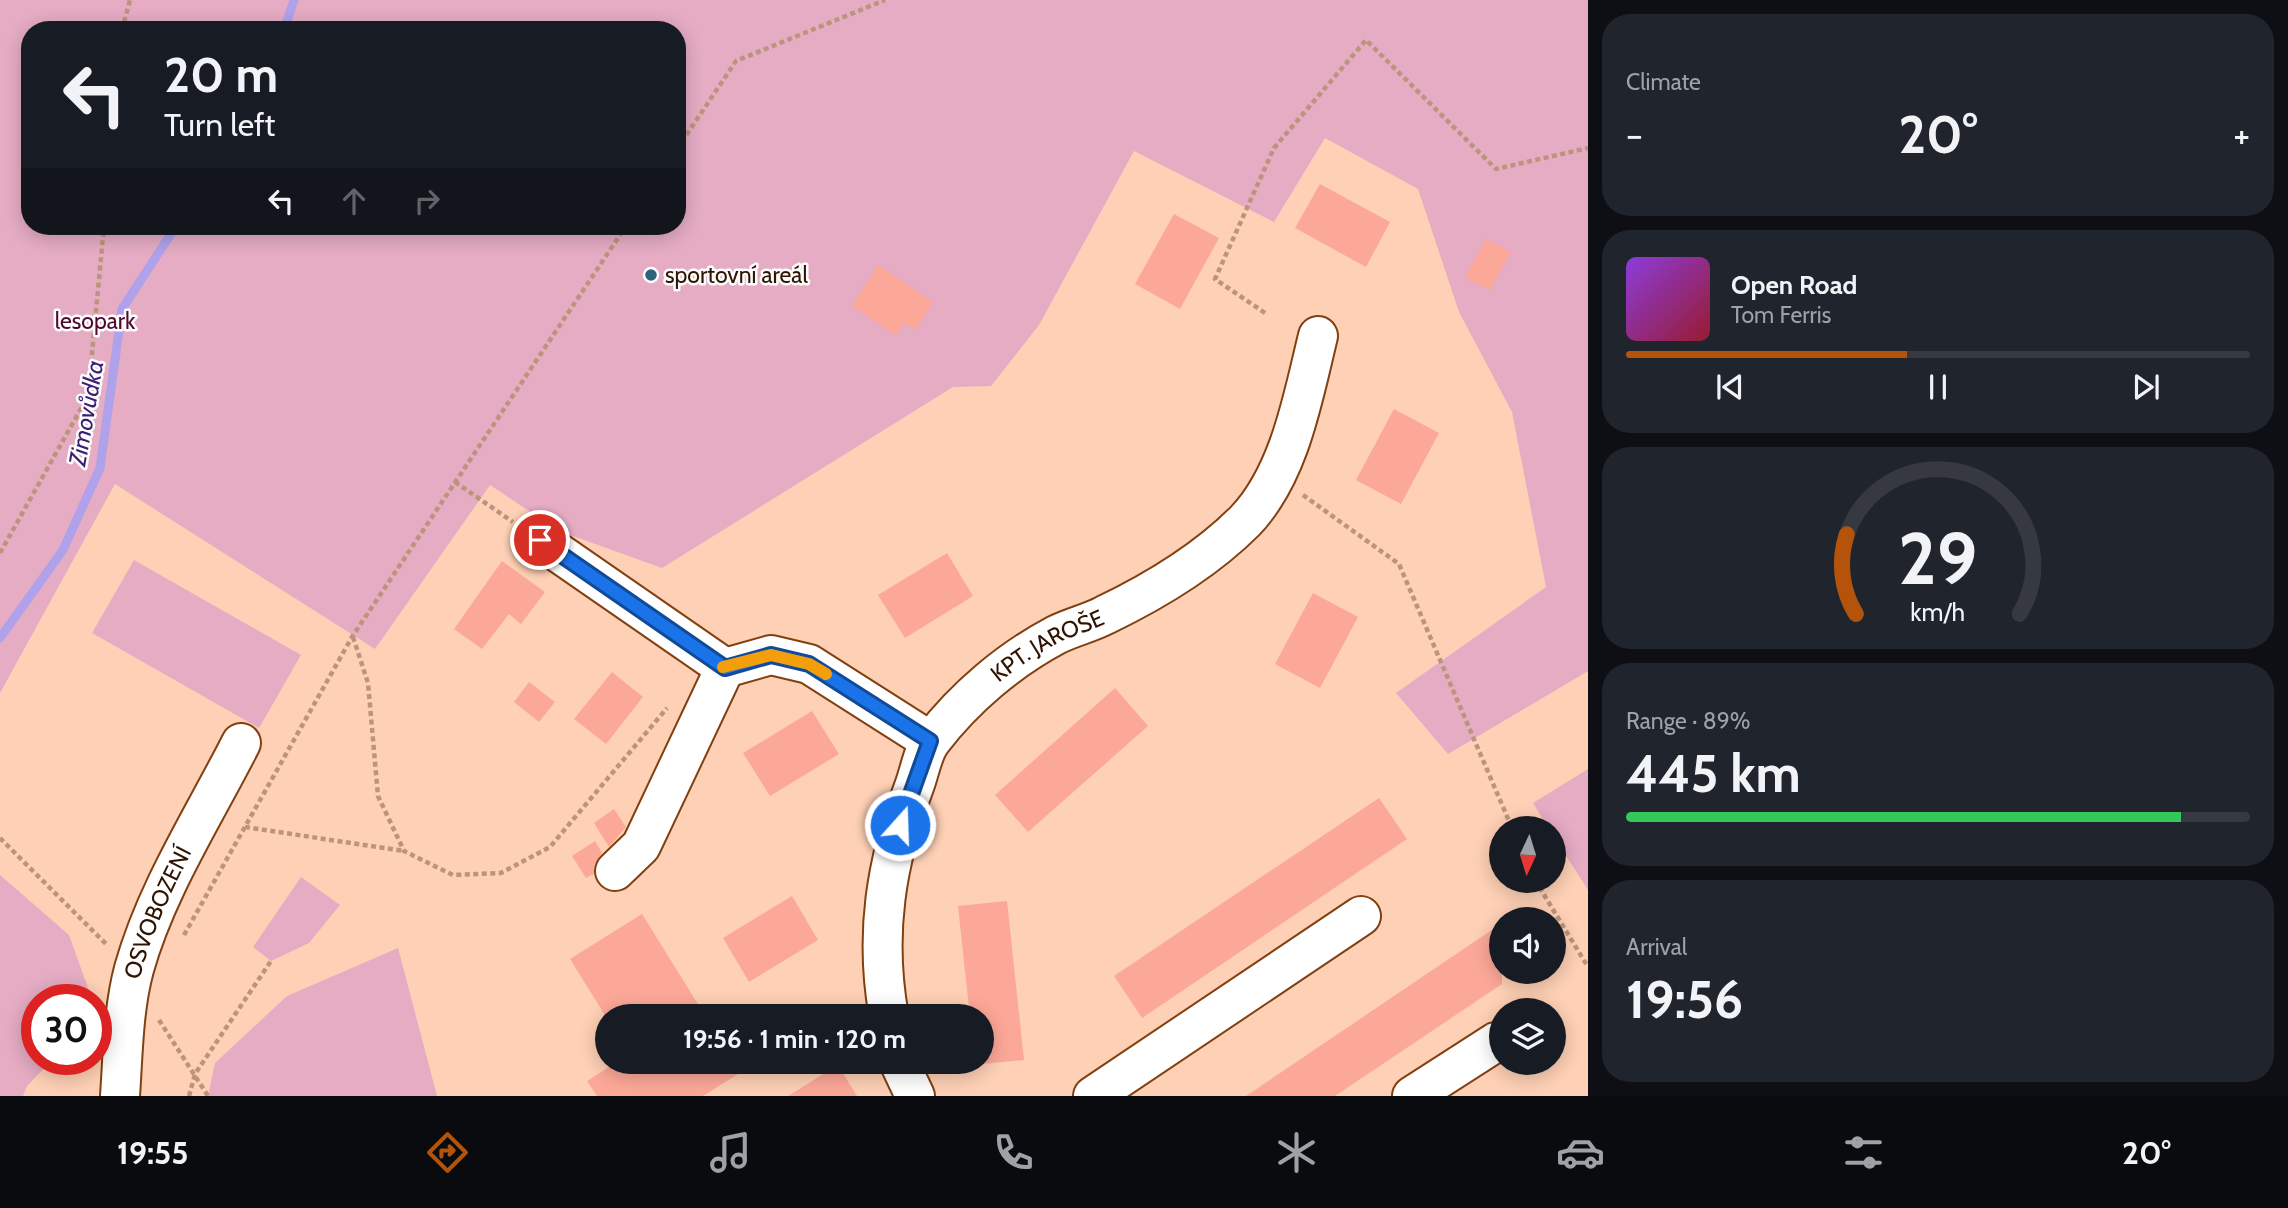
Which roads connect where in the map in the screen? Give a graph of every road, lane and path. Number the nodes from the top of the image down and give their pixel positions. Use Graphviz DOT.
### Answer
graph roads {
  1 [pos="130,0"];
  2 [pos="885,0"];
  3 [pos="124,21"];
  4 [pos="686,136"];
  5 [pos="1588,148"];
  6 [pos="103,235"];
  7 [pos="620,235"];
  8 [pos="1265,313"];
  9 [pos="1318,336"];
  10 [pos="1276,475"];
  11 [pos="455,482"];
  12 [pos="540,540"];
  13 [pos="0,553"];
  14 [pos="352,636"];
  15 [pos="725,668"];
  16 [pos="674,701"];
  17 [pos="930,741"];
  18 [pos="241,743"];
  19 [pos="1507,816"];
  20 [pos="244,827"];
  21 [pos="0,838"];
  22 [pos="404,851"];
  23 [pos="615,871"];
  24 [pos="1543,893"];
  25 [pos="1361,916"];
  26 [pos="179,943"];
  27 [pos="271,961"];
  28 [pos="1588,967"];
  29 [pos="134,971"];
  30 [pos="887,1004"];
  31 [pos="125,1021"];
  32 [pos="1489,1046"];
  33 [pos="195,1074"];
  34 [pos="905,1074"];
  35 [pos="120,1096"];
  36 [pos="189,1096"];
  37 [pos="208,1096"];
  38 [pos="915,1096"];
  39 [pos="1093,1096"];
  40 [pos="1412,1096"];
  1 -- 3 [label="path"];
  2 -- 4 [label="path"];
  5 -- 8 [label="path"];
  6 -- 13 [label="path"];
  7 -- 11 [label="path"];
  9 -- 10 [label="street, KPT. JAROŠE"];
  10 -- 17 [label="street, KPT. JAROŠE"];
  10 -- 19 [label="path"];
  11 -- 12 [label="path"];
  11 -- 14 [label="path"];
  12 -- 15 [label="street"];
  14 -- 20 [label="path"];
  14 -- 22 [label="path"];
  15 -- 17 [label="street"];
  15 -- 23 [label="street"];
  16 -- 22 [label="path"];
  17 -- 30 [label="street, KPT. JAROŠE"];
  18 -- 29 [label="street, OSVOBOZENÍ"];
  20 -- 22 [label="path"];
  20 -- 26 [label="path"];
  21 -- 29 [label="path"];
  24 -- 28 [label="path"];
  25 -- 39 [label="street"];
  27 -- 33 [label="path"];
  29 -- 31 [label="street, OSVOBOZENÍ"];
  31 -- 33 [label="path"];
  31 -- 35 [label="street, OSVOBOZENÍ"];
  32 -- 40 [label="street"];
  33 -- 36 [label="path"];
  33 -- 37 [label="path"];
  34 -- 38 [label="street"];
}
